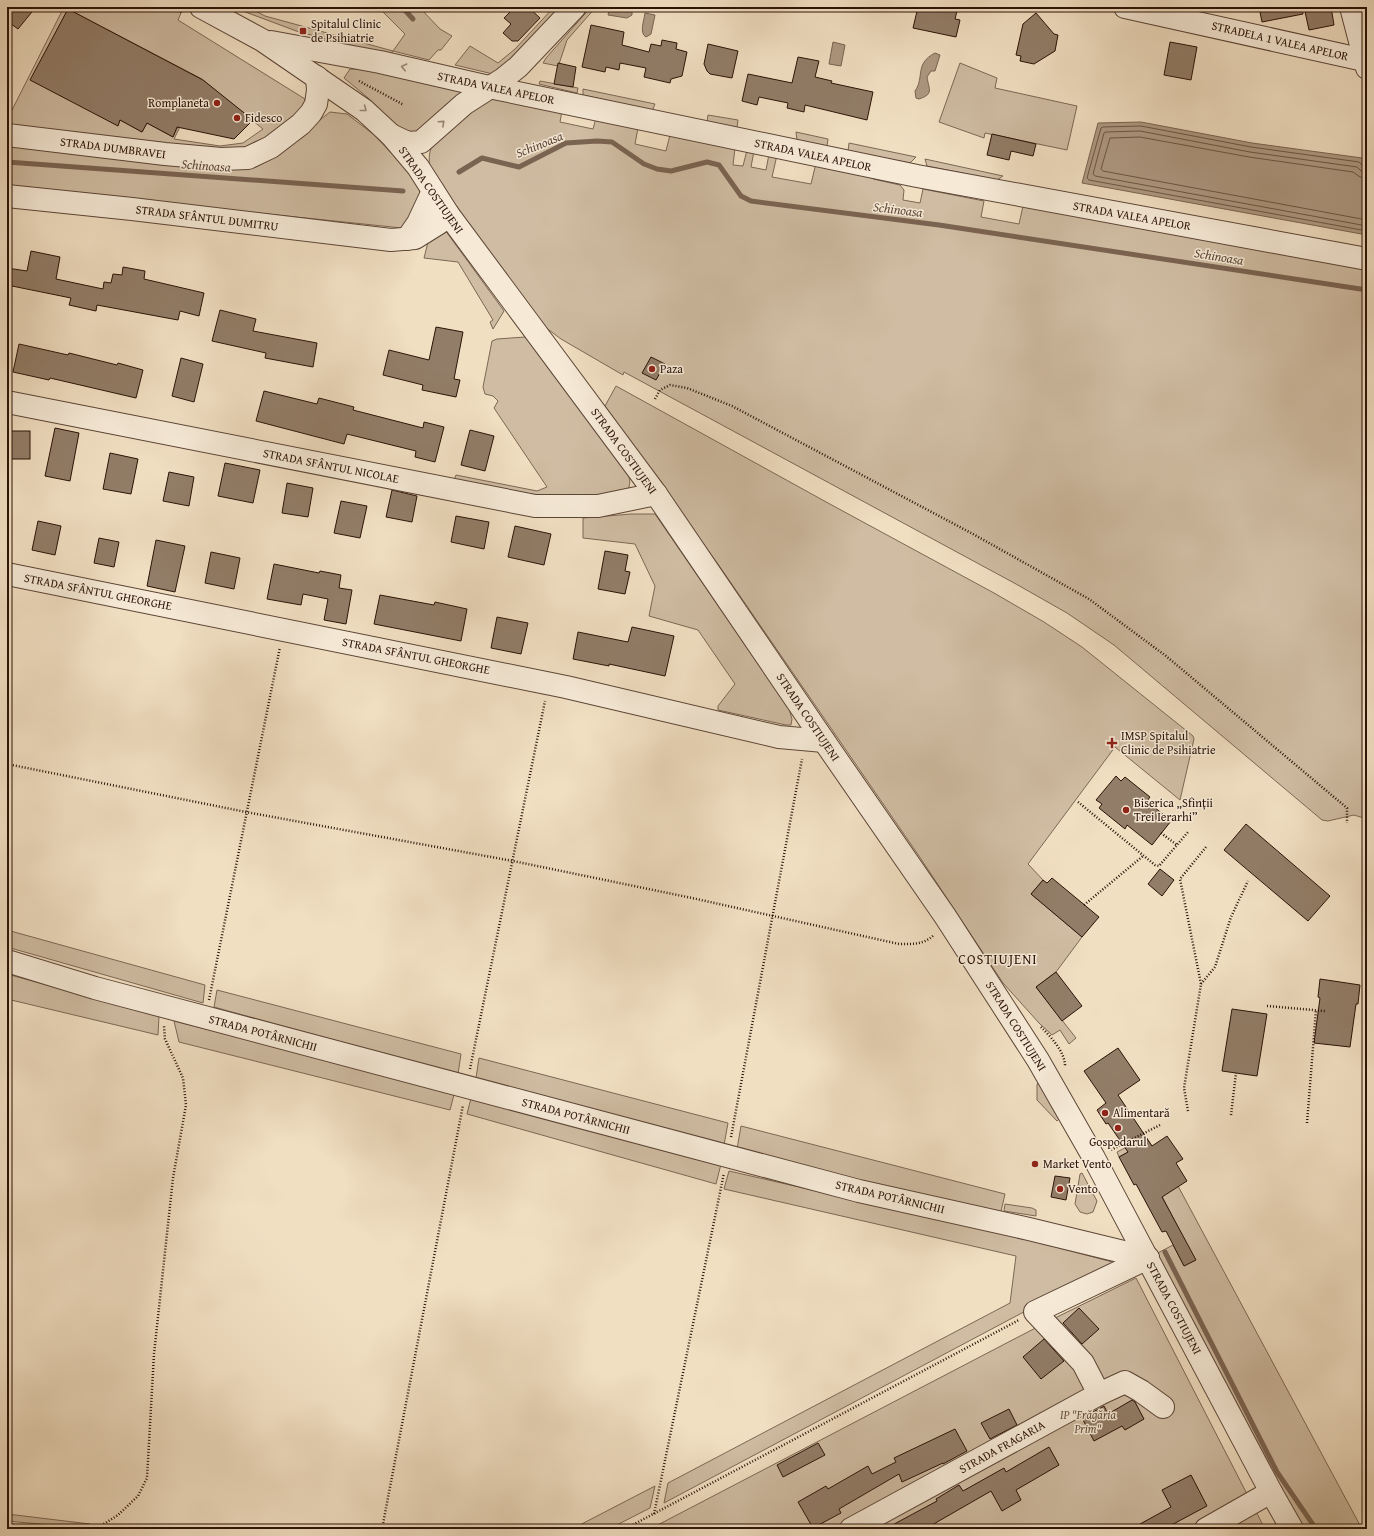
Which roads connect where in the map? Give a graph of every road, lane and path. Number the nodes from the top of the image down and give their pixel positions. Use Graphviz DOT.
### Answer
graph roads {
  1 [pos="201,7"];
  2 [pos="575,7"];
  3 [pos="1125,7"];
  4 [pos="1351,7"];
  5 [pos="1157,10"];
  6 [pos="262,40"];
  7 [pos="351,57"];
  8 [pos="1366,64"];
  9 [pos="317,77"];
  10 [pos="447,78"];
  11 [pos="357,80"];
  12 [pos="489,87"];
  13 [pos="336,89"];
  14 [pos="464,104"];
  15 [pos="404,105"];
  16 [pos="7,135"];
  17 [pos="391,135"];
  18 [pos="421,142"];
  19 [pos="418,168"];
  20 [pos="433,191"];
  21 [pos="7,196"];
  22 [pos="448,214"];
  23 [pos="406,240"];
  24 [pos="1367,259"];
  25 [pos="655,399"];
  26 [pos="7,402"];
  27 [pos="656,494"];
  28 [pos="7,574"];
  29 [pos="283,630"];
  30 [pos="549,683"];
  31 [pos="815,741"];
  32 [pos="7,764"];
  33 [pos="1078,802"];
  34 [pos="246,812"];
  35 [pos="1347,823"];
  36 [pos="1188,832"];
  37 [pos="1161,833"];
  38 [pos="1176,845"];
  39 [pos="1206,847"];
  40 [pos="1143,856"];
  41 [pos="513,861"];
  42 [pos="1248,881"];
  43 [pos="1084,905"];
  44 [pos="772,916"];
  45 [pos="945,916"];
  46 [pos="7,961"];
  47 [pos="1201,984"];
  48 [pos="1267,1006"];
  49 [pos="169,1008"];
  50 [pos="1316,1010"];
  51 [pos="1325,1011"];
  52 [pos="206,1018"];
  53 [pos="1236,1073"];
  54 [pos="467,1087"];
  55 [pos="1188,1111"];
  56 [pos="1231,1116"];
  57 [pos="1307,1123"];
  58 [pos="1160,1125"];
  59 [pos="727,1157"];
  60 [pos="1094,1158"];
  61 [pos="1148,1258"];
  62 [pos="1035,1312"];
  63 [pos="1099,1394"];
  64 [pos="1163,1407"];
  65 [pos="1271,1492"];
  66 [pos="654,1514"];
  67 [pos="7,1524"];
  68 [pos="46,1529"];
  69 [pos="96,1529"];
  70 [pos="382,1529"];
  71 [pos="625,1529"];
  72 [pos="851,1529"];
  73 [pos="1206,1529"];
  74 [pos="1292,1529"];
  1 -- 6 [label="street, STRADA COSTIUJENI"];
  2 -- 12 [label="street"];
  3 -- 5 [label="street, STRADELA 1 VALEA APELOR"];
  4 -- 8 [label="street"];
  5 -- 8 [label="street, STRADELA 1 VALEA APELOR"];
  6 -- 7 [label="street, STRADA VALEA APELOR"];
  6 -- 9 [label="street, STRADA COSTIUJENI"];
  10 -- 7 [label="street, STRADA VALEA APELOR, one-way"];
  7 -- 13 [label="street"];
  9 -- 13 [label="street, STRADA COSTIUJENI"];
  9 -- 16 [label="street, STRADA DUMBRAVEI"];
  10 -- 12 [label="street, STRADA VALEA APELOR"];
  10 -- 14 [label="street"];
  11 -- 15 [label="path"];
  12 -- 14 [label="street"];
  12 -- 24 [label="street, STRADA VALEA APELOR"];
  13 -- 17 [label="street, STRADA COSTIUJENI, one-way"];
  18 -- 14 [label="street, one-way"];
  17 -- 18 [label="street"];
  17 -- 19 [label="street, STRADA COSTIUJENI"];
  18 -- 19 [label="street"];
  19 -- 20 [label="street, STRADA COSTIUJENI"];
  20 -- 22 [label="street, STRADA COSTIUJENI"];
  20 -- 23 [label="street"];
  21 -- 23 [label="street, STRADA SFÂNTUL DUMITRU"];
  22 -- 23 [label="street, STRADA SFÂNTUL DUMITRU"];
  22 -- 27 [label="street, STRADA COSTIUJENI"];
  25 -- 35 [label="path"];
  26 -- 27 [label="street, STRADA SFÂNTUL NICOLAE"];
  27 -- 31 [label="street, STRADA COSTIUJENI"];
  28 -- 29 [label="street, STRADA SFÂNTUL GHEORGHE"];
  29 -- 30 [label="street, STRADA SFÂNTUL GHEORGHE"];
  29 -- 34 [label="path"];
  30 -- 31 [label="street, STRADA SFÂNTUL GHEORGHE"];
  30 -- 41 [label="path"];
  31 -- 44 [label="path"];
  31 -- 45 [label="street, STRADA COSTIUJENI"];
  32 -- 34 [label="path"];
  33 -- 40 [label="path"];
  34 -- 41 [label="path"];
  34 -- 52 [label="path"];
  36 -- 38 [label="path"];
  37 -- 38 [label="path"];
  38 -- 40 [label="path"];
  39 -- 47 [label="path"];
  40 -- 43 [label="path"];
  41 -- 44 [label="path"];
  41 -- 54 [label="path"];
  42 -- 47 [label="path"];
  44 -- 45 [label="path"];
  44 -- 59 [label="path"];
  45 -- 60 [label="street, STRADA COSTIUJENI"];
  46 -- 49 [label="street, STRADA POTÂRNICHII"];
  47 -- 55 [label="path"];
  48 -- 50 [label="path"];
  49 -- 52 [label="street, STRADA POTÂRNICHII"];
  49 -- 69 [label="path"];
  50 -- 51 [label="path"];
  50 -- 57 [label="path"];
  52 -- 54 [label="street, STRADA POTÂRNICHII"];
  53 -- 56 [label="path"];
  54 -- 59 [label="street, STRADA POTÂRNICHII"];
  54 -- 70 [label="path"];
  58 -- 60 [label="path"];
  59 -- 61 [label="street, STRADA POTÂRNICHII"];
  59 -- 66 [label="path"];
  60 -- 61 [label="street, STRADA COSTIUJENI"];
  61 -- 62 [label="street"];
  61 -- 65 [label="street, STRADA COSTIUJENI"];
  62 -- 63 [label="street"];
  62 -- 66 [label="path"];
  63 -- 64 [label="street, STRADA FRAGARIA"];
  63 -- 72 [label="street, STRADA FRAGARIA"];
  65 -- 73 [label="street"];
  65 -- 74 [label="street, STRADA COSTIUJENI"];
  66 -- 71 [label="path"];
  67 -- 68 [label="path"];
}
